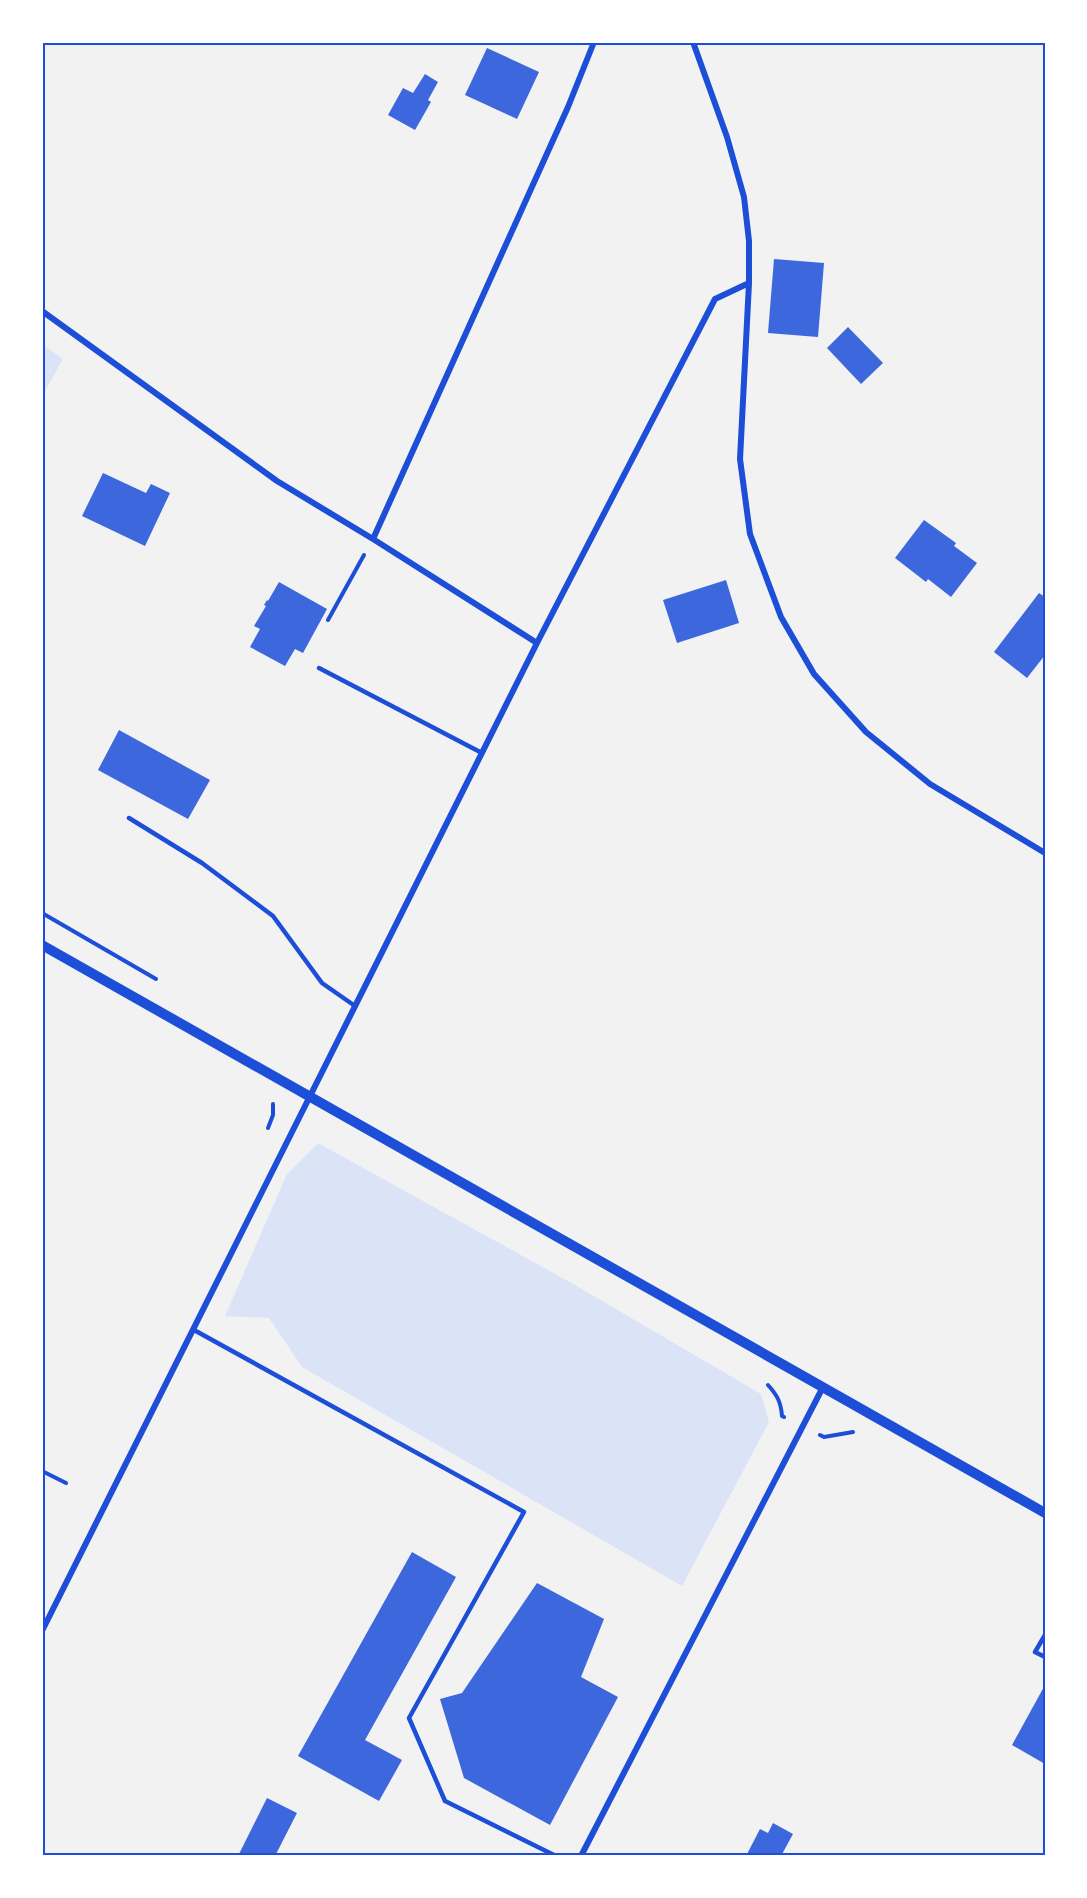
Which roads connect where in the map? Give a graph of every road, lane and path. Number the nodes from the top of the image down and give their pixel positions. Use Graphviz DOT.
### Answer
graph roads {
  1 [pos="594,42"];
  2 [pos="693,42"];
  3 [pos="749,283"];
  4 [pos="42,311"];
  5 [pos="373,539"];
  6 [pos="328,620"];
  7 [pos="537,643"];
  8 [pos="319,668"];
  9 [pos="482,753"];
  10 [pos="129,818"];
  11 [pos="1045,853"];
  12 [pos="42,945"];
  13 [pos="355,1006"];
  14 [pos="309,1097"];
  15 [pos="194,1330"];
  16 [pos="823,1387"];
  17 [pos="42,1471"];
  18 [pos="66,1483"];
  19 [pos="1045,1513"];
  20 [pos="42,1631"];
  21 [pos="1045,1635"];
  22 [pos="1045,1657"];
  23 [pos="556,1856"];
  24 [pos="581,1856"];
  1 -- 5 [label="street"];
  2 -- 3 [label="street"];
  3 -- 7 [label="street"];
  3 -- 11 [label="street"];
  4 -- 5 [label="street"];
  5 -- 6 [label="path"];
  5 -- 7 [label="street"];
  7 -- 9 [label="street"];
  8 -- 9 [label="lane"];
  9 -- 13 [label="street"];
  10 -- 13 [label="lane"];
  12 -- 14 [label="street"];
  13 -- 14 [label="street"];
  14 -- 15 [label="street"];
  14 -- 16 [label="street"];
  15 -- 20 [label="street"];
  15 -- 23 [label="lane"];
  16 -- 19 [label="street"];
  16 -- 24 [label="street"];
  17 -- 18 [label="path"];
  21 -- 22 [label="lane"];
}
